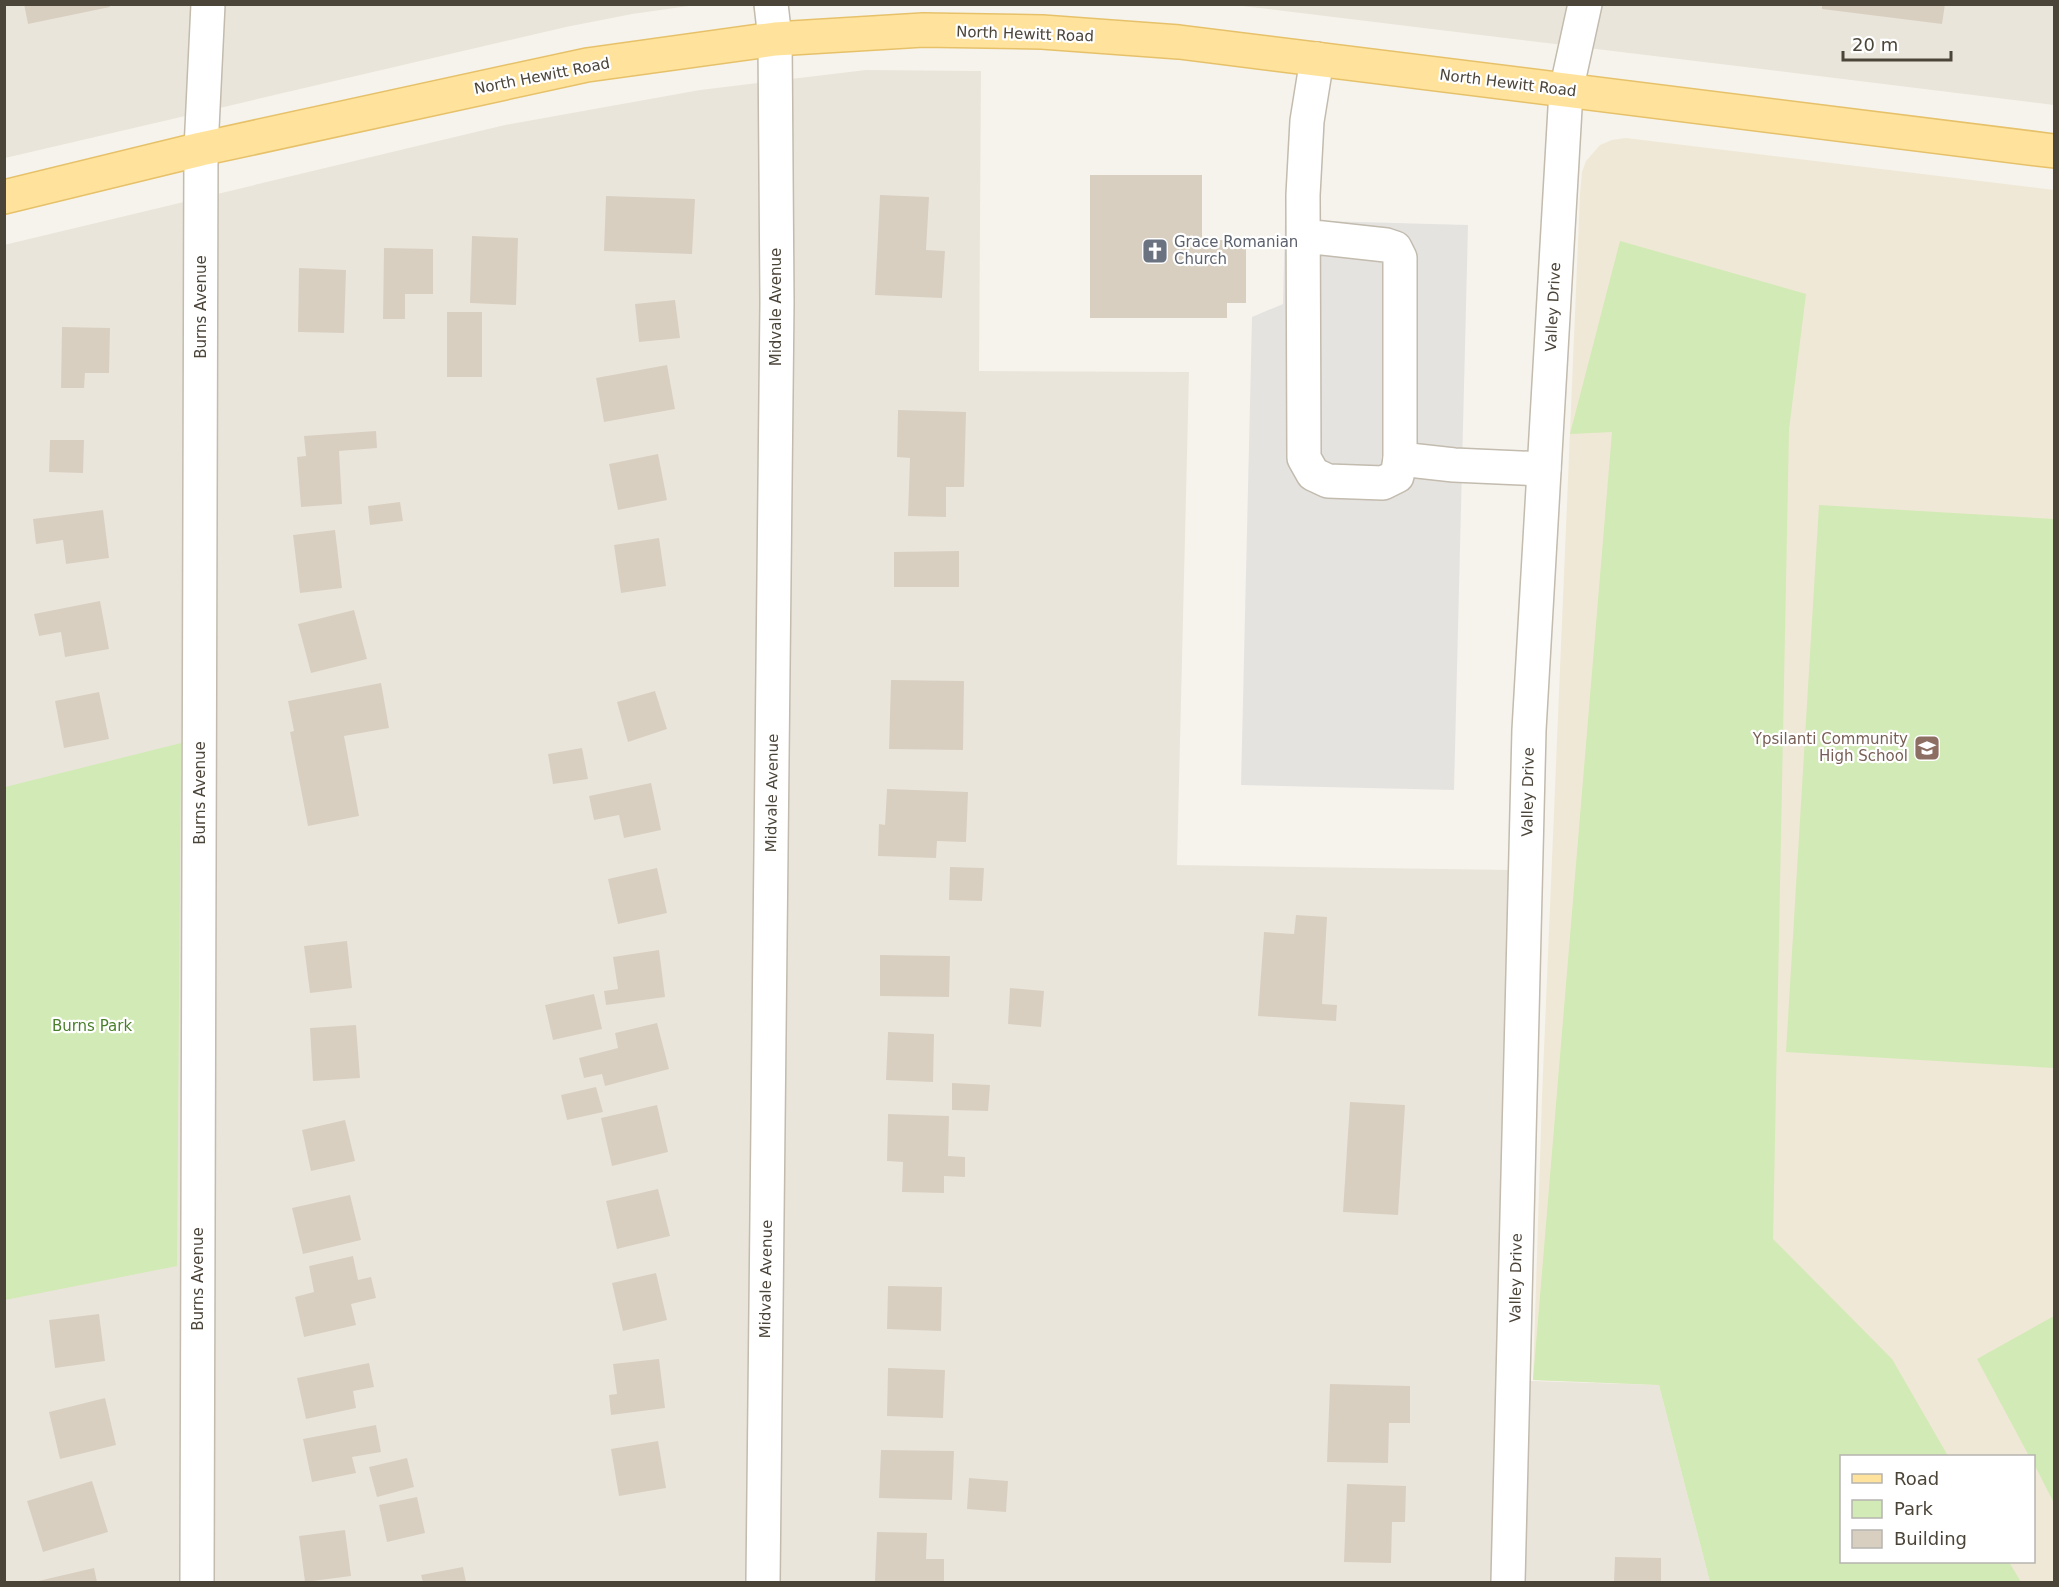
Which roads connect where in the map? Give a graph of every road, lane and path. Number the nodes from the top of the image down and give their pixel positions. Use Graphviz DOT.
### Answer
graph roads {
  1 [pos="208,4"];
  2 [pos="771,4"];
  3 [pos="1585,4"];
  4 [pos="775,39"];
  5 [pos="1317,59"];
  6 [pos="1566,91"];
  7 [pos="201,149"];
  8 [pos="2055,151"];
  9 [pos="4,197"];
  10 [pos="1304,236"];
  11 [pos="1400,459"];
  12 [pos="1544,469"];
  13 [pos="197,1582"];
  14 [pos="763,1582"];
  15 [pos="1508,1582"];
  1 -- 7 [label="street, Burns Avenue"];
  2 -- 4 [label="street, Midvale Avenue"];
  3 -- 6 [label="street, Valley Drive"];
  4 -- 5 [label="main road, North Hewitt Road"];
  4 -- 7 [label="main road, North Hewitt Road"];
  4 -- 14 [label="street, Midvale Avenue"];
  5 -- 6 [label="main road, North Hewitt Road"];
  5 -- 10 [label="street"];
  6 -- 8 [label="main road, North Hewitt Road"];
  6 -- 12 [label="street, Valley Drive"];
  7 -- 9 [label="main road, North Hewitt Road"];
  7 -- 13 [label="street, Burns Avenue"];
  10 -- 11 [label="street"];
  10 -- 11 [label="street"];
  11 -- 12 [label="street"];
  12 -- 15 [label="street, Valley Drive"];
}
